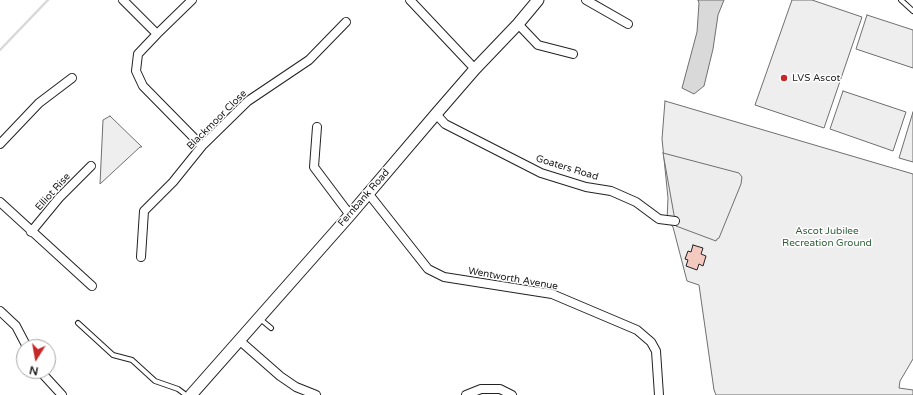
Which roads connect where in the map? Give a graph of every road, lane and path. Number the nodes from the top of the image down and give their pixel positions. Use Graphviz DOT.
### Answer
graph roads {
  1 [pos="123,0"];
  2 [pos="192,0"];
  3 [pos="410,0"];
  4 [pos="538,0"];
  5 [pos="586,0"];
  6 [pos="901,0"];
  7 [pos="913,11"];
  8 [pos="346,22"];
  9 [pos="518,24"];
  10 [pos="628,24"];
  11 [pos="157,34"];
  12 [pos="573,54"];
  13 [pos="476,69"];
  14 [pos="72,78"];
  15 [pos="436,114"];
  16 [pos="317,127"];
  17 [pos="0,144"];
  18 [pos="202,146"];
  19 [pos="91,166"];
  20 [pos="368,193"];
  21 [pos="0,202"];
  22 [pos="350,215"];
  23 [pos="675,221"];
  24 [pos="31,232"];
  25 [pos="141,257"];
  26 [pos="92,286"];
  27 [pos="0,311"];
  28 [pos="259,318"];
  29 [pos="78,324"];
  30 [pos="271,328"];
  31 [pos="23,339"];
  32 [pos="239,340"];
  33 [pos="47,379"];
  34 [pos="62,395"];
  35 [pos="186,395"];
  36 [pos="191,395"];
  37 [pos="316,395"];
  38 [pos="466,395"];
  39 [pos="512,395"];
  40 [pos="660,395"];
  1 -- 11 [label="street"];
  2 -- 11 [label="street"];
  3 -- 13 [label="street"];
  4 -- 9 [label="street, Fernbank Road"];
  5 -- 10 [label="street"];
  6 -- 7 [label="lane"];
  8 -- 18 [label="street, Blackmoor Close"];
  9 -- 12 [label="street"];
  9 -- 13 [label="street, Fernbank Road"];
  11 -- 18 [label="street"];
  13 -- 15 [label="street, Fernbank Road"];
  14 -- 17 [label="street"];
  15 -- 20 [label="street, Fernbank Road"];
  15 -- 23 [label="street, Goaters Road"];
  16 -- 22 [label="street"];
  18 -- 25 [label="street, Blackmoor Close"];
  19 -- 24 [label="street, Elliot Rise"];
  20 -- 22 [label="street, Fernbank Road"];
  20 -- 40 [label="street, Wentworth Avenue"];
  21 -- 24 [label="street"];
  22 -- 28 [label="street, Fernbank Road"];
  24 -- 26 [label="street"];
  27 -- 31 [label="street"];
  28 -- 30 [label="lane"];
  28 -- 32 [label="street, Fernbank Road"];
  29 -- 35 [label="lane"];
  32 -- 36 [label="street, Fernbank Road"];
  32 -- 37 [label="street"];
  33 -- 34 [label="street"];
  38 -- 39 [label="street"];
}
